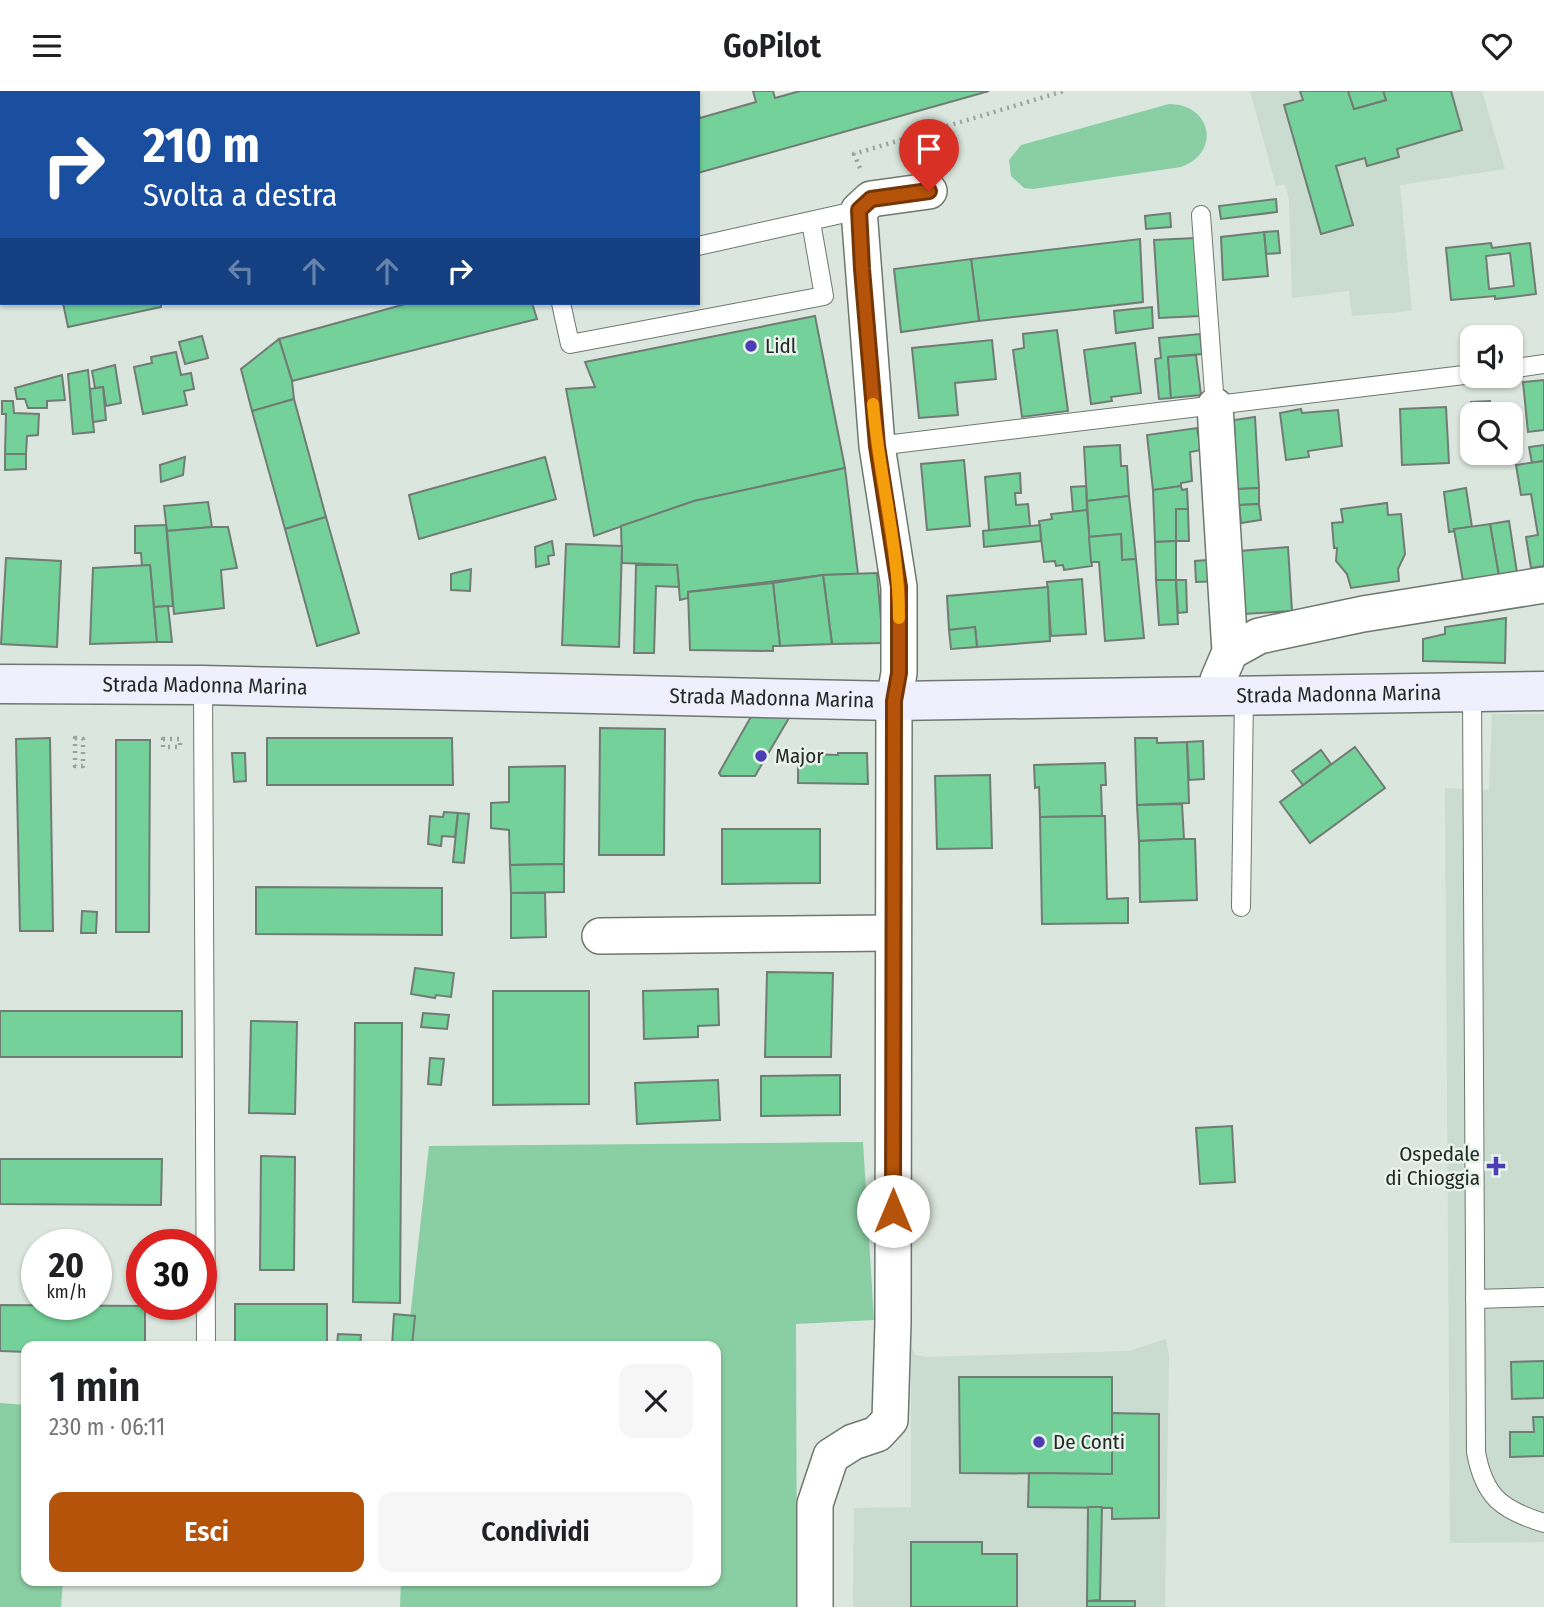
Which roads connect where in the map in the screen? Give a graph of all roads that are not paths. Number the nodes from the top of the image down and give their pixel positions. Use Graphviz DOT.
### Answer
graph roads {
  1 [pos="929,191"];
  2 [pos="865,204"];
  3 [pos="1201,215"];
  4 [pos="811,222"];
  5 [pos="700,246"];
  6 [pos="561,305"];
  7 [pos="1544,364"];
  8 [pos="1523,367"];
  9 [pos="1460,375"];
  10 [pos="1215,406"];
  11 [pos="877,446"];
  12 [pos="1544,585"];
  13 [pos="1230,652"];
  14 [pos="0,684"];
  15 [pos="203,685"];
  16 [pos="1544,691"];
  17 [pos="1472,692"];
  18 [pos="1231,697"];
  19 [pos="894,701"];
  20 [pos="1241,907"];
  21 [pos="894,933"];
  22 [pos="600,936"];
  23 [pos="1544,1297"];
  24 [pos="1475,1299"];
  25 [pos="206,1341"];
  26 [pos="1544,1523"];
  27 [pos="815,1607"];
  1 -- 2 [label="street"];
  2 -- 4 [label="lane"];
  2 -- 11 [label="street"];
  3 -- 10 [label="lane"];
  4 -- 5 [label="lane"];
  4 -- 6 [label="lane"];
  7 -- 8 [label="lane"];
  9 -- 10 [label="lane"];
  10 -- 11 [label="lane"];
  10 -- 13 [label="street"];
  11 -- 19 [label="street"];
  12 -- 13 [label="street"];
  13 -- 18 [label="street"];
  14 -- 15 [label="street, Strada Madonna Marina"];
  15 -- 19 [label="street, Strada Madonna Marina"];
  15 -- 25 [label="lane"];
  16 -- 17 [label="street, Strada Madonna Marina"];
  17 -- 18 [label="street, Strada Madonna Marina"];
  17 -- 24 [label="lane"];
  18 -- 19 [label="street, Strada Madonna Marina"];
  18 -- 20 [label="lane"];
  19 -- 21 [label="street"];
  21 -- 22 [label="street"];
  21 -- 27 [label="street"];
  23 -- 24 [label="lane"];
  24 -- 26 [label="lane"];
}
